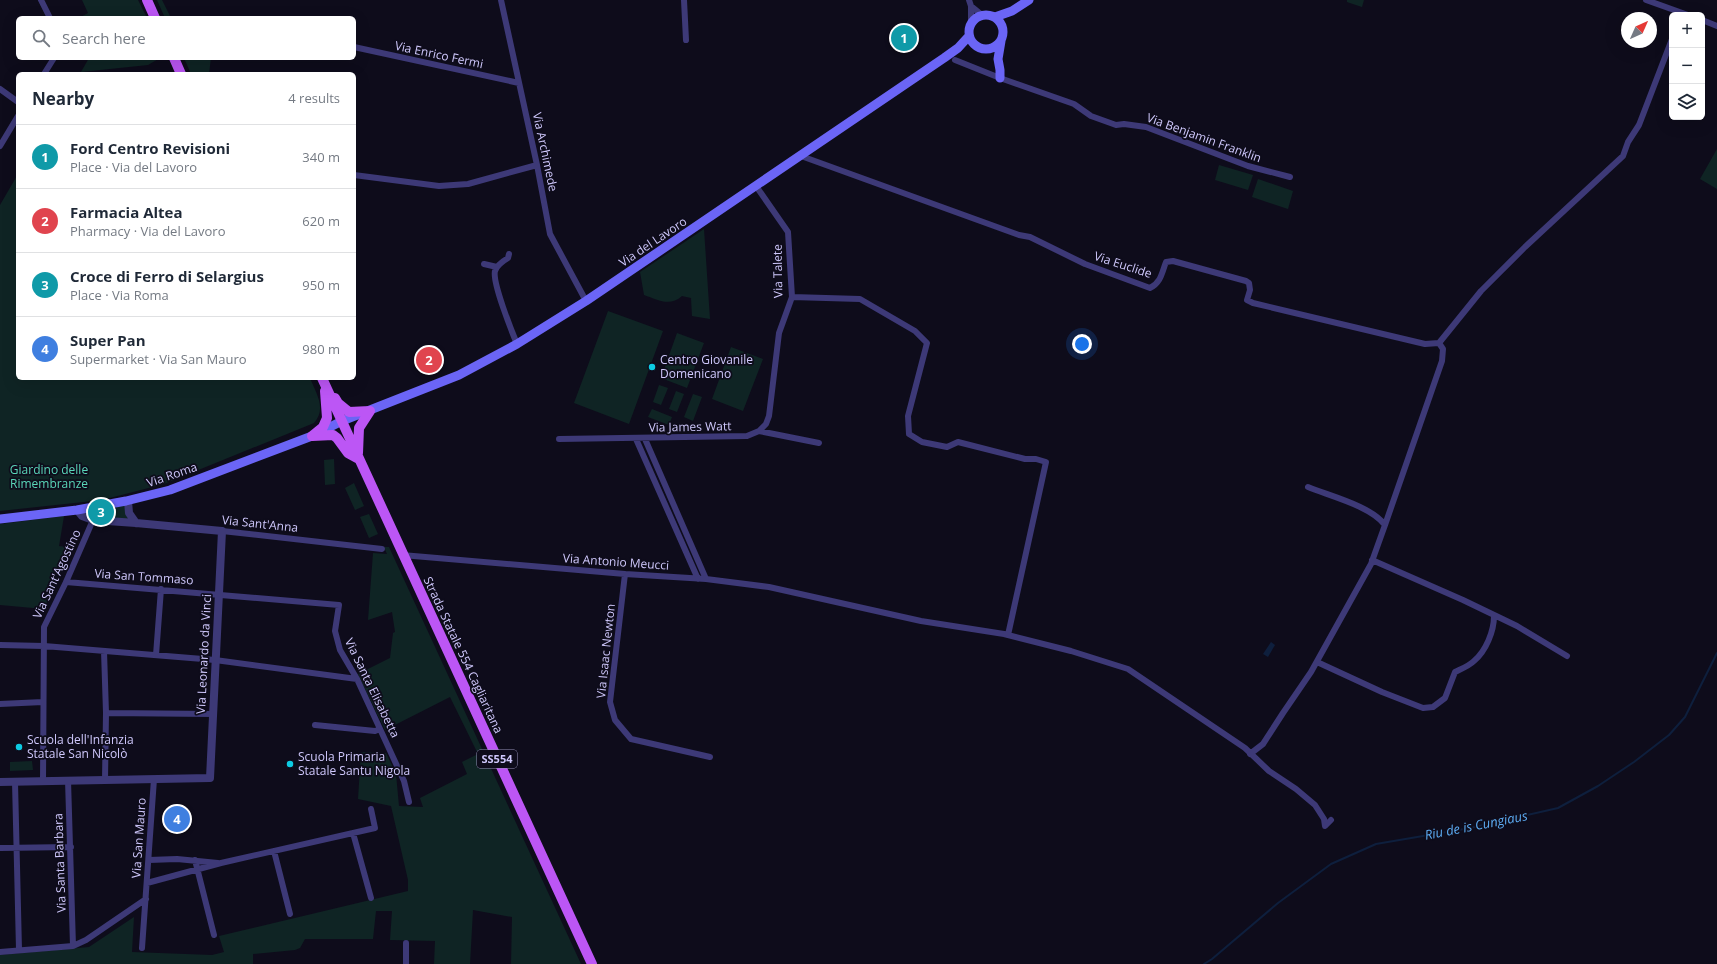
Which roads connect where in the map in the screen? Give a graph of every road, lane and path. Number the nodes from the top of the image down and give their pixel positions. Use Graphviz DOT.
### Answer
graph roads {
  1 [pos="42,0"];
  2 [pos="147,0"];
  3 [pos="501,0"];
  4 [pos="684,0"];
  5 [pos="1029,0"];
  6 [pos="1646,0"];
  7 [pos="970,3"];
  8 [pos="1012,11"];
  9 [pos="1675,12"];
  10 [pos="982,15"];
  11 [pos="49,16"];
  12 [pos="154,16"];
  13 [pos="995,17"];
  14 [pos="1705,21"];
  15 [pos="971,23"];
  16 [pos="1717,26"];
  17 [pos="1003,28"];
  18 [pos="969,36"];
  19 [pos="686,40"];
  20 [pos="1001,42"];
  21 [pos="974,45"];
  22 [pos="356,47"];
  23 [pos="1669,47"];
  24 [pos="958,48"];
  25 [pos="983,50"];
  26 [pos="53,60"];
  27 [pos="175,60"];
  28 [pos="955,60"];
  29 [pos="45,72"];
  30 [pos="180,72"];
  31 [pos="1000,78"];
  32 [pos="519,83"];
  33 [pos="0,89"];
  34 [pos="16,101"];
  35 [pos="16,119"];
  36 [pos="0,146"];
  37 [pos="801,156"];
  38 [pos="537,166"];
  39 [pos="356,175"];
  40 [pos="1290,177"];
  41 [pos="756,186"];
  42 [pos="509,254"];
  43 [pos="484,264"];
  44 [pos="497,267"];
  45 [pos="792,297"];
  46 [pos="586,301"];
  47 [pos="1439,343"];
  48 [pos="517,344"];
  49 [pos="322,380"];
  50 [pos="322,380"];
  51 [pos="323,380"];
  52 [pos="370,411"];
  53 [pos="342,420"];
  54 [pos="759,431"];
  55 [pos="312,436"];
  56 [pos="559,439"];
  57 [pos="636,439"];
  58 [pos="645,439"];
  59 [pos="819,443"];
  60 [pos="359,459"];
  61 [pos="1308,487"];
  62 [pos="128,501"];
  63 [pos="675,507"];
  64 [pos="667,510"];
  65 [pos="79,513"];
  66 [pos="0,519"];
  67 [pos="93,520"];
  68 [pos="136,523"];
  69 [pos="1385,525"];
  70 [pos="222,531"];
  71 [pos="382,549"];
  72 [pos="402,555"];
  73 [pos="1372,560"];
  74 [pos="625,574"];
  75 [pos="698,579"];
  76 [pos="706,579"];
  77 [pos="66,582"];
  78 [pos="161,590"];
  79 [pos="219,594"];
  80 [pos="339,605"];
  81 [pos="1494,616"];
  82 [pos="1008,635"];
  83 [pos="0,645"];
  84 [pos="44,646"];
  85 [pos="104,651"];
  86 [pos="156,655"];
  87 [pos="1567,656"];
  88 [pos="215,660"];
  89 [pos="1316,662"];
  90 [pos="357,679"];
  91 [pos="44,702"];
  92 [pos="0,704"];
  93 [pos="106,713"];
  94 [pos="213,714"];
  95 [pos="315,725"];
  96 [pos="380,729"];
  97 [pos="1250,754"];
  98 [pos="710,757"];
  99 [pos="154,779"];
  100 [pos="68,780"];
  101 [pos="105,780"];
  102 [pos="43,781"];
  103 [pos="0,782"];
  104 [pos="14,782"];
  105 [pos="409,802"];
  106 [pos="371,809"];
  107 [pos="1331,820"];
  108 [pos="353,833"];
  109 [pos="70,847"];
  110 [pos="0,848"];
  111 [pos="16,848"];
  112 [pos="274,851"];
  113 [pos="149,860"];
  114 [pos="195,860"];
  115 [pos="222,863"];
  116 [pos="197,870"];
  117 [pos="147,883"];
  118 [pos="371,898"];
  119 [pos="146,899"];
  120 [pos="290,914"];
  121 [pos="214,935"];
  122 [pos="406,943"];
  123 [pos="73,946"];
  124 [pos="142,948"];
  125 [pos="20,950"];
  126 [pos="0,952"];
  127 [pos="406,964"];
  128 [pos="592,964"];
  1 -- 11 [label="street"];
  2 -- 12 [label="main road"];
  3 -- 32 [label="street, Via Archimede"];
  4 -- 19 [label="street"];
  5 -- 8 [label="main road"];
  6 -- 9 [label="street"];
  7 -- 10 [label="street"];
  7 -- 15 [label="street"];
  8 -- 13 [label="main road"];
  8 -- 17 [label="main road"];
  10 -- 13 [label="main road"];
  10 -- 15 [label="main road"];
  13 -- 17 [label="main road"];
  14 -- 16 [label="street"];
  15 -- 18 [label="main road"];
  17 -- 20 [label="main road"];
  18 -- 21 [label="main road"];
  18 -- 24 [label="main road"];
  20 -- 25 [label="main road"];
  20 -- 31 [label="main road"];
  21 -- 24 [label="main road"];
  21 -- 25 [label="main road"];
  22 -- 32 [label="street, Via Enrico Fermi"];
  23 -- 47 [label="street"];
  24 -- 37 [label="main road, Via del Lavoro"];
  25 -- 31 [label="main road"];
  26 -- 29 [label="street"];
  27 -- 30 [label="main road"];
  28 -- 31 [label="street, Via Benjamin Franklin"];
  31 -- 40 [label="street, Via Benjamin Franklin"];
  32 -- 38 [label="street, Via Archimede"];
  33 -- 34 [label="street"];
  35 -- 36 [label="street"];
  37 -- 41 [label="main road, Via del Lavoro"];
  37 -- 47 [label="street, Via Euclide"];
  38 -- 39 [label="street"];
  38 -- 46 [label="street, Via Archimede"];
  41 -- 45 [label="street, Via Talete"];
  41 -- 46 [label="main road, Via del Lavoro"];
  42 -- 44 [label="street"];
  43 -- 44 [label="street"];
  44 -- 48 [label="street"];
  45 -- 54 [label="street, Via Talete"];
  45 -- 82 [label="street"];
  46 -- 48 [label="main road, Via del Lavoro"];
  47 -- 69 [label="street"];
  48 -- 52 [label="main road, Via del Lavoro"];
  49 -- 53 [label="main road, Strada Statale 554 Cagliaritana / SS554"];
  50 -- 55 [label="main road"];
  51 -- 52 [label="main road"];
  52 -- 53 [label="main road, Via del Lavoro"];
  52 -- 60 [label="main road"];
  53 -- 55 [label="main road, Via Roma"];
  53 -- 60 [label="main road, Strada Statale 554 Cagliaritana / SS554"];
  54 -- 58 [label="street, Via James Watt"];
  54 -- 59 [label="street, Via James Watt"];
  55 -- 60 [label="main road"];
  55 -- 62 [label="main road, Via Roma"];
  56 -- 57 [label="street, Via James Watt"];
  57 -- 58 [label="street, Via James Watt"];
  57 -- 64 [label="street"];
  58 -- 63 [label="street"];
  60 -- 72 [label="main road, Strada Statale 554 Cagliaritana / SS554"];
  61 -- 69 [label="street"];
  62 -- 65 [label="main road, Via Roma"];
  62 -- 68 [label="street"];
  63 -- 64 [label="street"];
  63 -- 76 [label="street"];
  64 -- 75 [label="street"];
  65 -- 66 [label="main road, Via Roma"];
  65 -- 67 [label="street, Via Sant'Anna"];
  67 -- 68 [label="street, Via Sant'Anna"];
  67 -- 77 [label="street, Via Sant'Agostino"];
  68 -- 70 [label="street, Via Sant'Anna"];
  69 -- 73 [label="street"];
  70 -- 71 [label="street, Via Sant'Anna"];
  70 -- 79 [label="street, Via Leonardo da Vinci"];
  72 -- 74 [label="street, Via Antonio Meucci"];
  72 -- 128 [label="main road, Strada Statale 554 Cagliaritana / SS554"];
  73 -- 81 [label="street"];
  73 -- 89 [label="street"];
  74 -- 75 [label="street, Via Antonio Meucci"];
  74 -- 98 [label="street, Via Isaac Newton"];
  75 -- 76 [label="street, Via Antonio Meucci"];
  76 -- 82 [label="street, Via Antonio Meucci"];
  77 -- 78 [label="street, Via San Tommaso"];
  77 -- 84 [label="street, Via Sant'Agostino"];
  78 -- 79 [label="street, Via San Tommaso"];
  78 -- 86 [label="street"];
  79 -- 80 [label="street, Via San Tommaso"];
  79 -- 88 [label="street, Via Leonardo da Vinci"];
  80 -- 90 [label="street, Via Santa Elisabetta"];
  81 -- 87 [label="street"];
  81 -- 89 [label="street"];
  82 -- 97 [label="street, Via Antonio Meucci"];
  83 -- 84 [label="street"];
  84 -- 85 [label="street"];
  84 -- 91 [label="street, Via Sant'Agostino"];
  85 -- 86 [label="street"];
  85 -- 93 [label="street"];
  86 -- 88 [label="street"];
  88 -- 90 [label="street"];
  88 -- 94 [label="street, Via Leonardo da Vinci"];
  89 -- 97 [label="street"];
  90 -- 96 [label="street, Via Santa Elisabetta"];
  91 -- 92 [label="street"];
  91 -- 102 [label="street, Via Sant'Agostino"];
  93 -- 94 [label="street"];
  93 -- 101 [label="street"];
  94 -- 99 [label="street, Via Leonardo da Vinci"];
  95 -- 96 [label="street"];
  96 -- 105 [label="street, Via Santa Elisabetta"];
  97 -- 107 [label="street, Via Antonio Meucci"];
  99 -- 101 [label="street"];
  99 -- 113 [label="street, Via San Mauro"];
  100 -- 101 [label="street"];
  100 -- 102 [label="street"];
  100 -- 109 [label="street, Via Santa Barbara"];
  102 -- 104 [label="street"];
  103 -- 104 [label="street"];
  104 -- 111 [label="street"];
  106 -- 108 [label="street"];
  108 -- 112 [label="street"];
  108 -- 118 [label="street"];
  109 -- 111 [label="street"];
  109 -- 123 [label="street, Via Santa Barbara"];
  110 -- 111 [label="street"];
  111 -- 125 [label="street"];
  112 -- 115 [label="street"];
  112 -- 120 [label="street"];
  113 -- 114 [label="street"];
  113 -- 117 [label="street, Via San Mauro"];
  114 -- 115 [label="street"];
  114 -- 116 [label="street"];
  115 -- 116 [label="street"];
  116 -- 117 [label="street"];
  116 -- 121 [label="street"];
  117 -- 119 [label="street, Via San Mauro"];
  119 -- 123 [label="street"];
  119 -- 124 [label="street, Via San Mauro"];
  122 -- 127 [label="street"];
  123 -- 125 [label="street"];
  125 -- 126 [label="street"];
}
